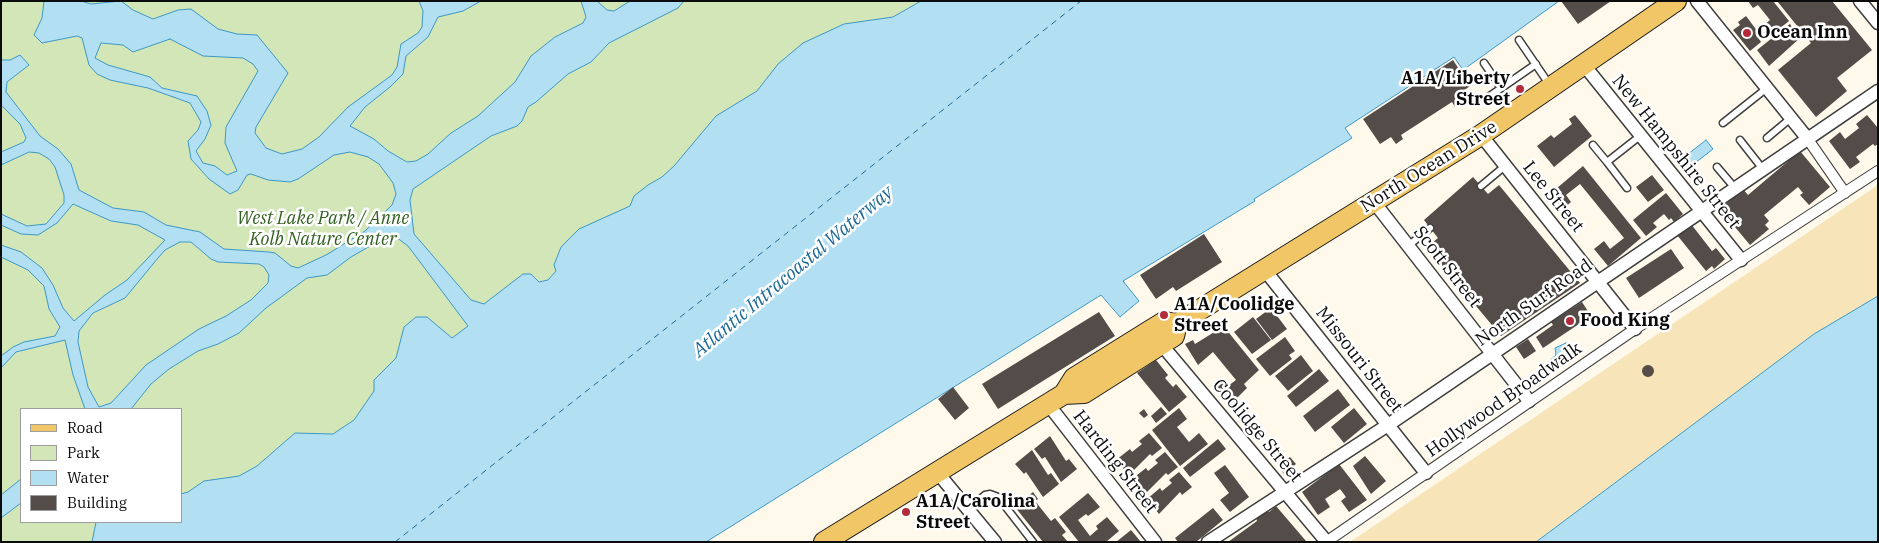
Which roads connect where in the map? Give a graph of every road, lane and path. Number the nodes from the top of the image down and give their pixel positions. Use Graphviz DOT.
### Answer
graph roads {
  1 [pos="1676,1"];
  2 [pos="1697,1"];
  3 [pos="1860,1"];
  4 [pos="1878,23"];
  5 [pos="1518,40"];
  6 [pos="1484,63"];
  7 [pos="1536,64"];
  8 [pos="1584,65"];
  9 [pos="1552,87"];
  10 [pos="1502,88"];
  11 [pos="1767,88"];
  12 [pos="1878,91"];
  13 [pos="1484,100"];
  14 [pos="1791,118"];
  15 [pos="1723,123"];
  16 [pos="1481,135"];
  17 [pos="1640,136"];
  18 [pos="1767,138"];
  19 [pos="1807,138"];
  20 [pos="1740,140"];
  21 [pos="1593,146"];
  22 [pos="1607,162"];
  23 [pos="1505,166"];
  24 [pos="1717,167"];
  25 [pos="1762,168"];
  26 [pos="1878,171"];
  27 [pos="1481,186"];
  28 [pos="1734,187"];
  29 [pos="1627,188"];
  30 [pos="1845,193"];
  31 [pos="1374,202"];
  32 [pos="1701,211"];
  33 [pos="1430,228"];
  34 [pos="1408,246"];
  35 [pos="1741,260"];
  36 [pos="1264,269"];
  37 [pos="1597,280"];
  38 [pos="1177,324"];
  39 [pos="1635,329"];
  40 [pos="1161,344"];
  41 [pos="1492,354"];
  42 [pos="1056,399"];
  43 [pos="1529,401"];
  44 [pos="1388,425"];
  45 [pos="938,472"];
  46 [pos="1426,473"];
  47 [pos="1285,492"];
  48 [pos="968,509"];
  49 [pos="830,540"];
  50 [pos="1326,541"];
  51 [pos="995,542"];
  52 [pos="1033,542"];
  53 [pos="1155,542"];
  54 [pos="1208,542"];
  1 -- 8 [label="main road, North Ocean Drive"];
  2 -- 11 [label="street"];
  3 -- 4 [label="street"];
  5 -- 7 [label="lane"];
  6 -- 10 [label="lane"];
  7 -- 9 [label="lane"];
  7 -- 10 [label="lane"];
  8 -- 9 [label="main road, North Ocean Drive"];
  8 -- 17 [label="street, New Hampshire Street"];
  9 -- 16 [label="main road, North Ocean Drive"];
  10 -- 13 [label="lane"];
  11 -- 14 [label="street"];
  11 -- 15 [label="lane"];
  12 -- 19 [label="street, North Surf Road"];
  14 -- 18 [label="lane"];
  14 -- 19 [label="street"];
  16 -- 23 [label="street, Lee Street"];
  16 -- 31 [label="main road, North Ocean Drive"];
  17 -- 22 [label="lane"];
  17 -- 32 [label="street, New Hampshire Street"];
  19 -- 25 [label="street, North Surf Road"];
  19 -- 30 [label="street"];
  20 -- 25 [label="lane"];
  21 -- 22 [label="lane"];
  22 -- 29 [label="lane"];
  23 -- 27 [label="lane"];
  23 -- 37 [label="street, Lee Street"];
  24 -- 28 [label="lane"];
  25 -- 28 [label="street, North Surf Road"];
  26 -- 30 [label="street, Hollywood Broadwalk"];
  28 -- 32 [label="street, North Surf Road"];
  30 -- 35 [label="street, Hollywood Broadwalk"];
  31 -- 34 [label="street, Scott Street"];
  31 -- 36 [label="main road, North Ocean Drive"];
  32 -- 35 [label="street, New Hampshire Street"];
  32 -- 37 [label="street, North Surf Road"];
  33 -- 34 [label="lane"];
  34 -- 41 [label="street, Scott Street"];
  35 -- 39 [label="street, Hollywood Broadwalk"];
  36 -- 38 [label="main road, North Ocean Drive"];
  36 -- 44 [label="street, Missouri Street"];
  37 -- 39 [label="street, Lee Street"];
  37 -- 41 [label="street, North Surf Road"];
  38 -- 40 [label="main road, North Ocean Drive"];
  38 -- 42 [label="main road, North Ocean Drive"];
  39 -- 43 [label="street, Hollywood Broadwalk"];
  40 -- 42 [label="main road, North Ocean Drive"];
  40 -- 47 [label="street, Coolidge Street"];
  41 -- 43 [label="street, Scott Street"];
  41 -- 44 [label="street, North Surf Road"];
  42 -- 45 [label="main road, North Ocean Drive"];
  42 -- 53 [label="street, Harding Street"];
  43 -- 46 [label="street, Hollywood Broadwalk"];
  44 -- 46 [label="street, Missouri Street"];
  44 -- 47 [label="street, North Surf Road"];
  45 -- 48 [label="street"];
  45 -- 49 [label="main road, North Ocean Drive"];
  46 -- 50 [label="street, Hollywood Broadwalk"];
  47 -- 50 [label="street, Coolidge Street"];
  47 -- 54 [label="street, North Surf Road"];
  48 -- 51 [label="street"];
  48 -- 52 [label="lane"];
}
